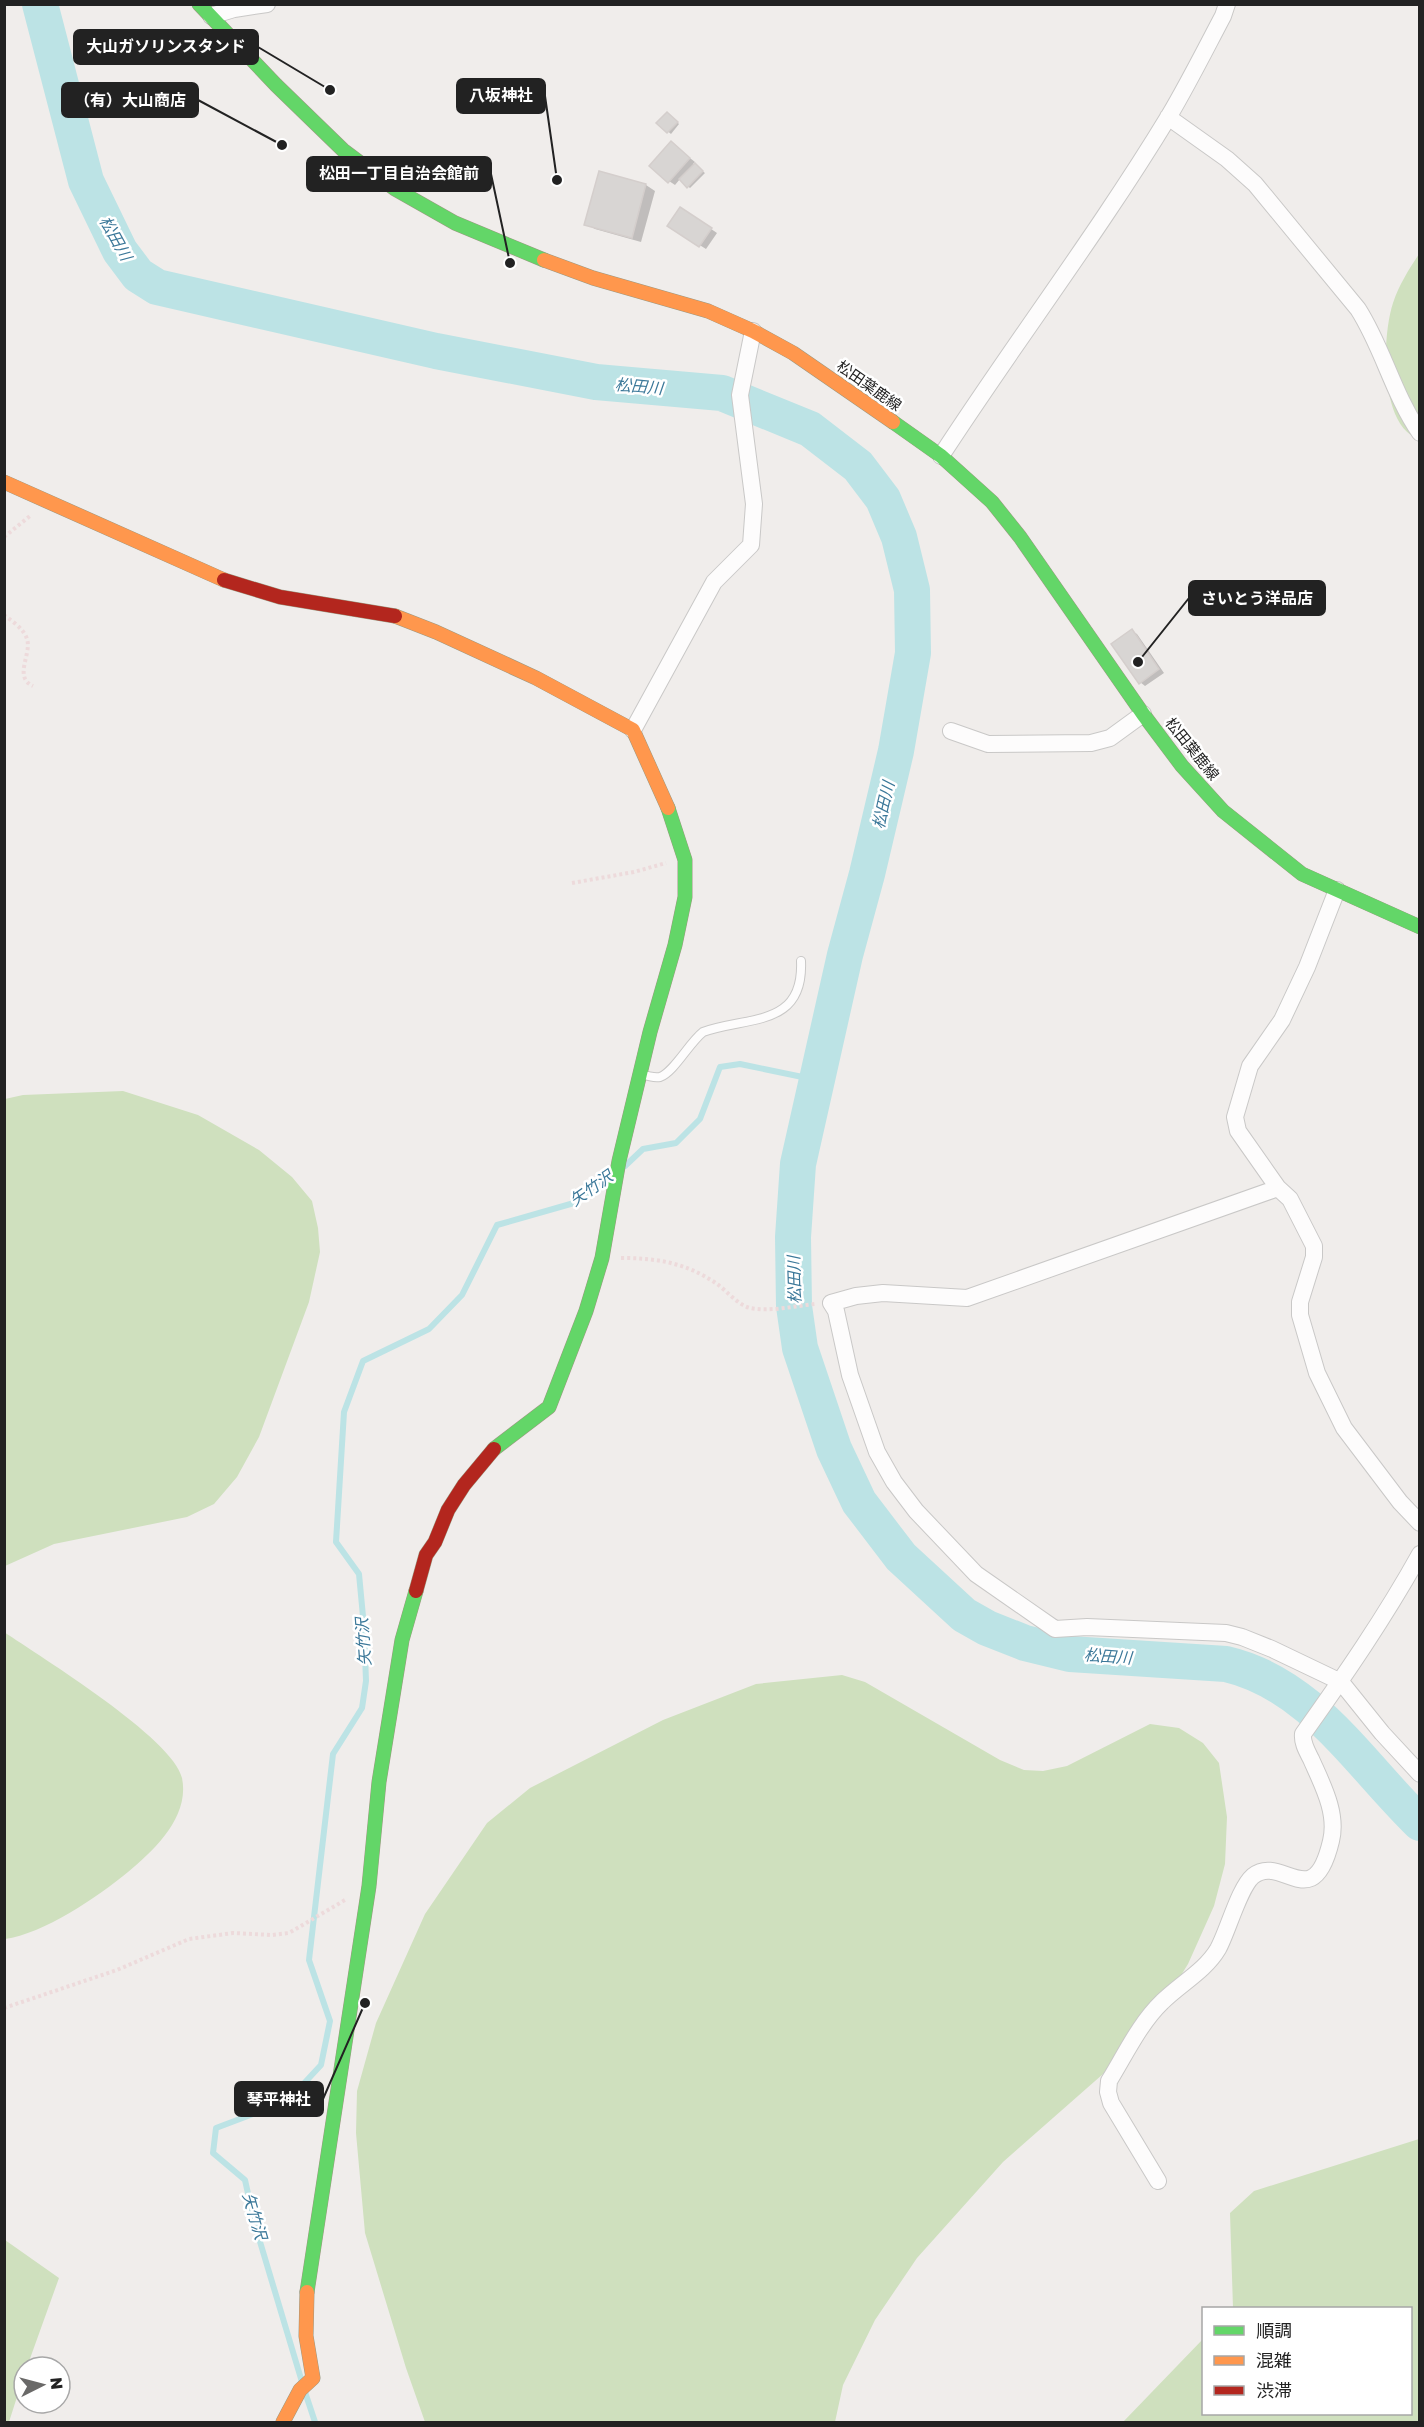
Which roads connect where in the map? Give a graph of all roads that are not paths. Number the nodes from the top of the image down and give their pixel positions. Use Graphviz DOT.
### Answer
graph roads {
  1 [pos="267,4"];
  2 [pos="1227,4"];
  3 [pos="205,10"];
  4 [pos="1168,117"];
  5 [pos="753,331"];
  6 [pos="1419,433"];
  7 [pos="941,456"];
  8 [pos="4,482"];
  9 [pos="1143,714"];
  10 [pos="633,730"];
  11 [pos="951,731"];
  12 [pos="1336,890"];
  13 [pos="1419,927"];
  14 [pos="801,961"];
  15 [pos="640,1074"];
  16 [pos="1278,1188"];
  17 [pos="1419,1523"];
  18 [pos="1419,1554"];
  19 [pos="1339,1684"];
  20 [pos="1419,1774"];
  21 [pos="1158,2181"];
  22 [pos="283,2422"];
  1 -- 3 [label="street"];
  2 -- 4 [label="street"];
  3 -- 5 [label="street, 松田葉鹿線"];
  4 -- 6 [label="street"];
  4 -- 7 [label="street"];
  5 -- 7 [label="street, 松田葉鹿線"];
  5 -- 10 [label="street"];
  7 -- 9 [label="street, 松田葉鹿線"];
  8 -- 10 [label="street"];
  9 -- 11 [label="street"];
  9 -- 12 [label="street, 松田葉鹿線"];
  10 -- 15 [label="street"];
  12 -- 13 [label="street, 松田葉鹿線"];
  12 -- 16 [label="street"];
  14 -- 15 [label="lane"];
  15 -- 22 [label="street"];
  16 -- 17 [label="street"];
  16 -- 19 [label="street"];
  18 -- 19 [label="street"];
  19 -- 20 [label="street"];
  19 -- 21 [label="street"];
}
